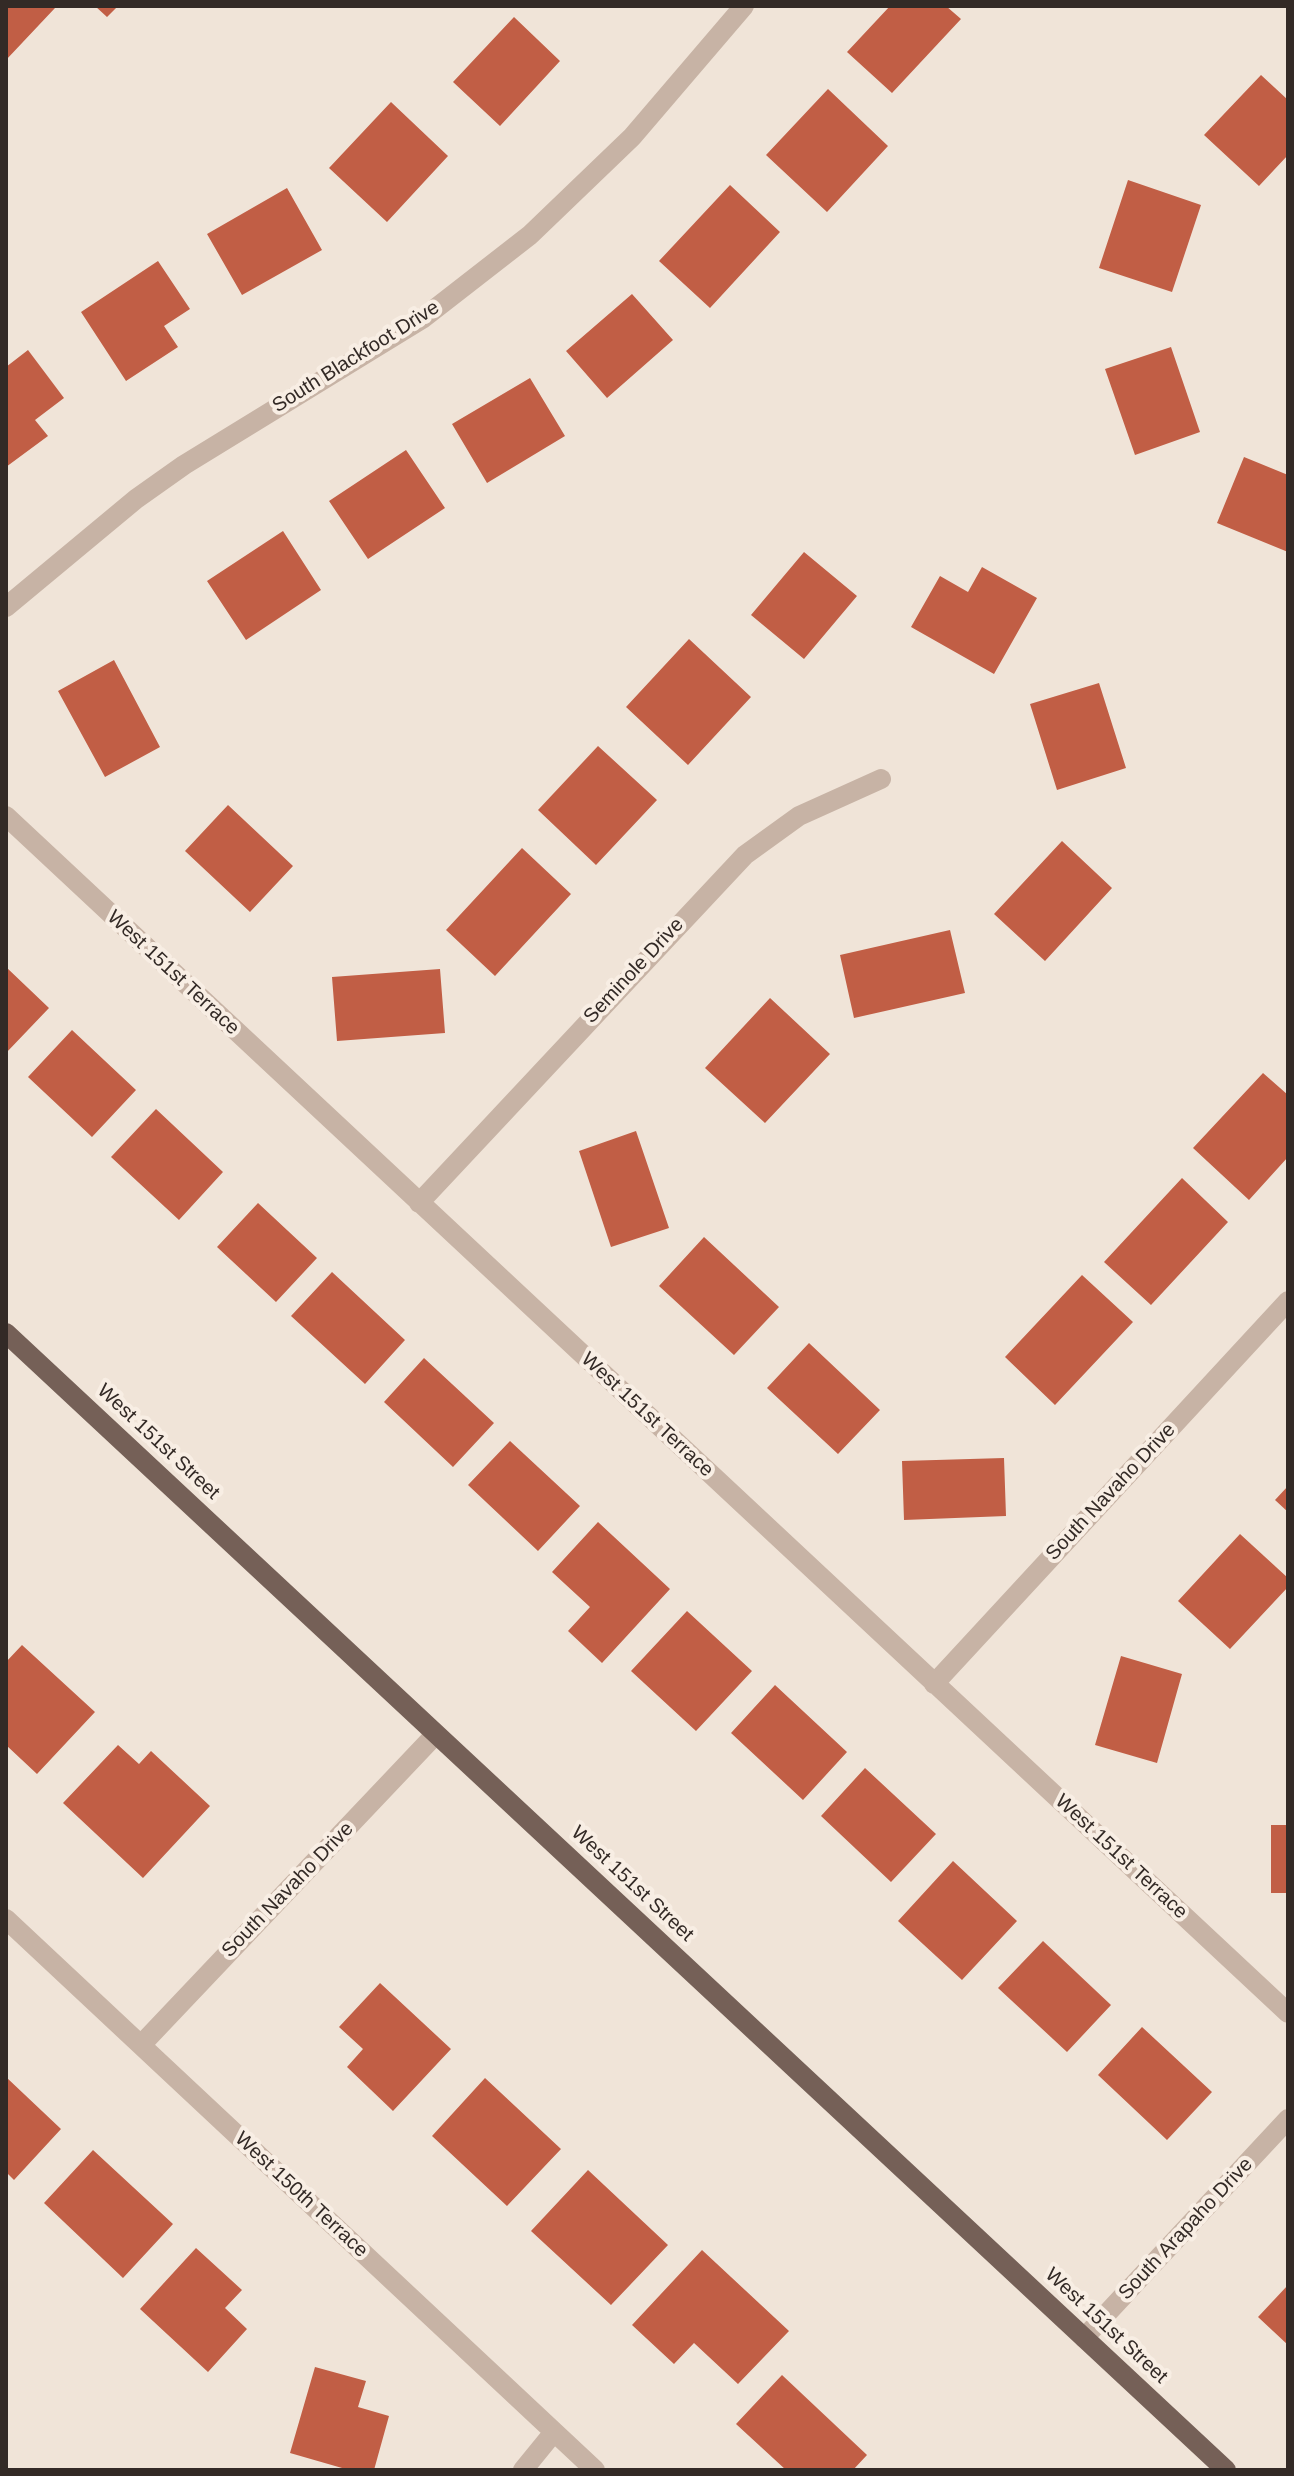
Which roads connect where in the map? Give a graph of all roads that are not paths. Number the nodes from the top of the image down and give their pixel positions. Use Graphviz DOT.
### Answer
graph roads {
  1 [pos="744,6"];
  2 [pos="6,607"];
  3 [pos="881,779"];
  4 [pos="6,816"];
  5 [pos="419,1203"];
  6 [pos="1288,1301"];
  7 [pos="6,1333"];
  8 [pos="934,1684"];
  9 [pos="435,1735"];
  10 [pos="6,1919"];
  11 [pos="1288,2013"];
  12 [pos="141,2045"];
  13 [pos="1288,2119"];
  14 [pos="1084,2338"];
  15 [pos="554,2432"];
  16 [pos="523,2470"];
  17 [pos="595,2470"];
  18 [pos="1226,2470"];
  1 -- 2 [label="street, South Blackfoot Drive"];
  3 -- 5 [label="street, Seminole Drive"];
  4 -- 5 [label="street, West 151st Terrace"];
  5 -- 8 [label="street, West 151st Terrace"];
  6 -- 8 [label="street, South Navaho Drive"];
  7 -- 9 [label="main road, West 151st Street"];
  8 -- 11 [label="street, West 151st Terrace"];
  9 -- 12 [label="street, South Navaho Drive"];
  9 -- 14 [label="main road, West 151st Street"];
  10 -- 12 [label="street, West 150th Terrace"];
  12 -- 15 [label="street, West 150th Terrace"];
  13 -- 14 [label="street, South Arapaho Drive"];
  14 -- 18 [label="main road, West 151st Street"];
  15 -- 16 [label="street"];
  15 -- 17 [label="street, West 150th Terrace"];
}
